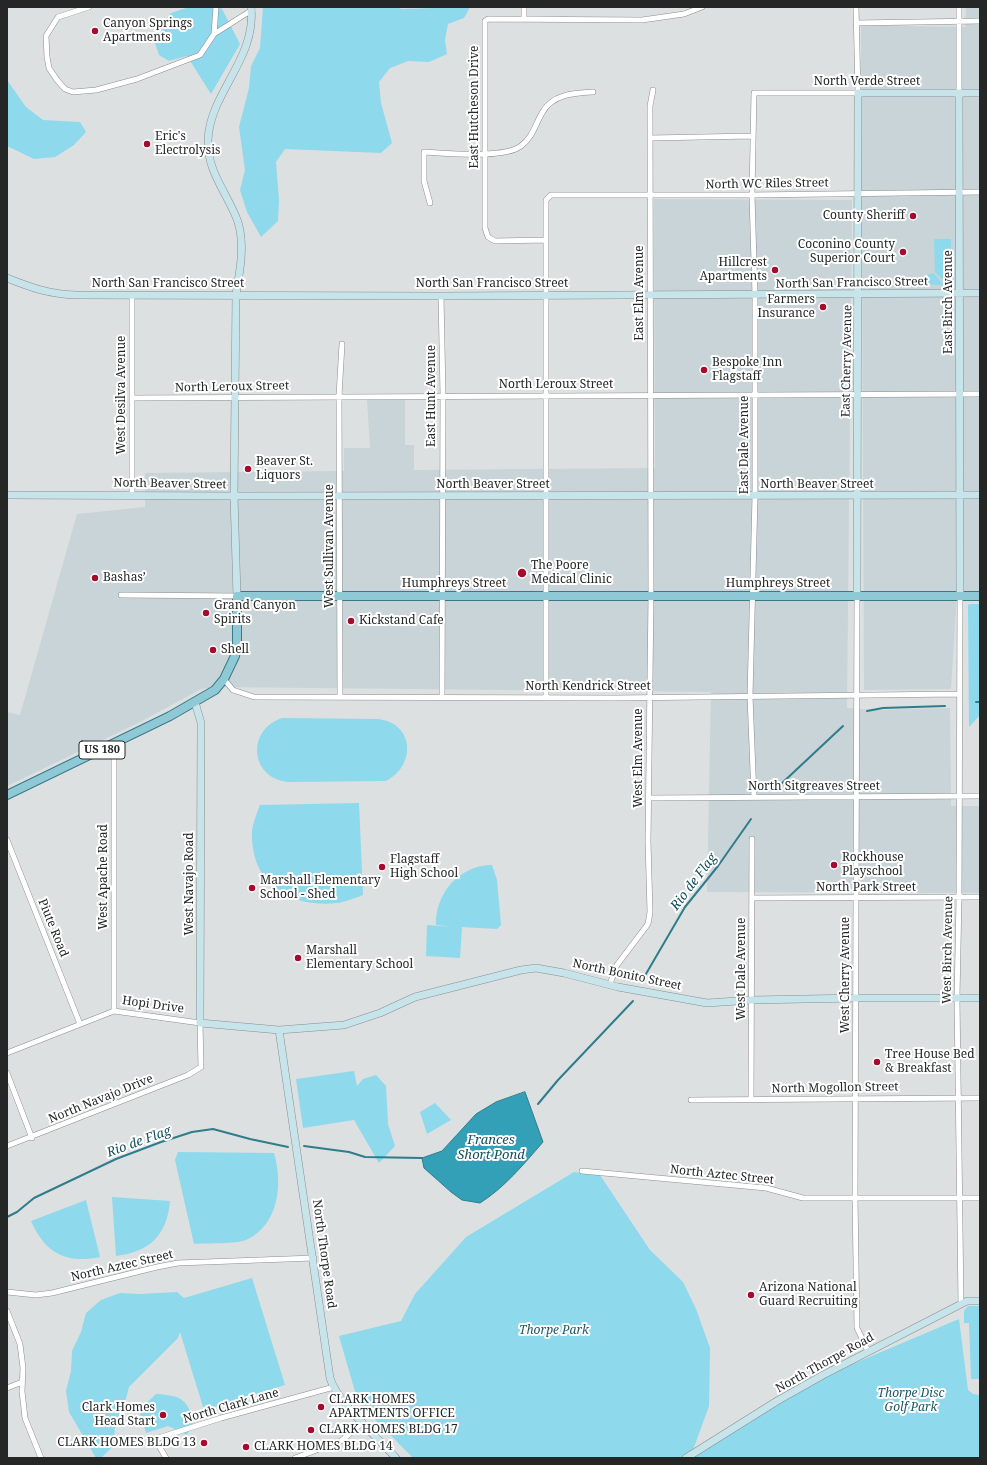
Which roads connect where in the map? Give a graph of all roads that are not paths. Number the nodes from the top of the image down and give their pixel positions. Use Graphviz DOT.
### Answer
graph roads {
  1 [pos="89,7"];
  2 [pos="216,7"];
  3 [pos="524,7"];
  4 [pos="702,7"];
  5 [pos="856,7"];
  6 [pos="959,7"];
  7 [pos="252,9"];
  8 [pos="524,19"];
  9 [pos="960,21"];
  10 [pos="980,21"];
  11 [pos="856,23"];
  12 [pos="214,34"];
  13 [pos="653,90"];
  14 [pos="593,92"];
  15 [pos="754,93"];
  16 [pos="858,93"];
  17 [pos="980,93"];
  18 [pos="959,94"];
  19 [pos="752,136"];
  20 [pos="651,138"];
  21 [pos="485,154"];
  22 [pos="960,192"];
  23 [pos="980,192"];
  24 [pos="858,193"];
  25 [pos="651,195"];
  26 [pos="752,195"];
  27 [pos="430,203"];
  28 [pos="546,240"];
  29 [pos="7,278"];
  30 [pos="858,293"];
  31 [pos="960,293"];
  32 [pos="980,293"];
  33 [pos="236,294"];
  34 [pos="545,294"];
  35 [pos="132,295"];
  36 [pos="650,295"];
  37 [pos="755,295"];
  38 [pos="441,296"];
  39 [pos="342,344"];
  40 [pos="857,394"];
  41 [pos="960,394"];
  42 [pos="980,394"];
  43 [pos="443,395"];
  44 [pos="546,395"];
  45 [pos="651,395"];
  46 [pos="755,395"];
  47 [pos="235,396"];
  48 [pos="339,396"];
  49 [pos="132,398"];
  50 [pos="132,494"];
  51 [pos="7,495"];
  52 [pos="547,495"];
  53 [pos="960,495"];
  54 [pos="980,495"];
  55 [pos="234,496"];
  56 [pos="339,496"];
  57 [pos="442,496"];
  58 [pos="650,496"];
  59 [pos="755,496"];
  60 [pos="857,496"];
  61 [pos="121,595"];
  62 [pos="237,596"];
  63 [pos="442,596"];
  64 [pos="547,596"];
  65 [pos="651,596"];
  66 [pos="754,596"];
  67 [pos="857,596"];
  68 [pos="960,596"];
  69 [pos="980,596"];
  70 [pos="340,597"];
  71 [pos="224,679"];
  72 [pos="959,694"];
  73 [pos="750,696"];
  74 [pos="856,696"];
  75 [pos="340,697"];
  76 [pos="546,697"];
  77 [pos="649,697"];
  78 [pos="442,698"];
  79 [pos="195,702"];
  80 [pos="114,744"];
  81 [pos="7,795"];
  82 [pos="960,796"];
  83 [pos="980,796"];
  84 [pos="754,797"];
  85 [pos="856,797"];
  86 [pos="649,798"];
  87 [pos="752,839"];
  88 [pos="7,840"];
  89 [pos="959,897"];
  90 [pos="980,897"];
  91 [pos="752,898"];
  92 [pos="856,898"];
  93 [pos="610,984"];
  94 [pos="857,998"];
  95 [pos="957,998"];
  96 [pos="980,998"];
  97 [pos="752,1000"];
  98 [pos="114,1011"];
  99 [pos="200,1023"];
  100 [pos="80,1024"];
  101 [pos="279,1030"];
  102 [pos="7,1053"];
  103 [pos="201,1067"];
  104 [pos="7,1073"];
  105 [pos="959,1097"];
  106 [pos="855,1098"];
  107 [pos="980,1098"];
  108 [pos="751,1099"];
  109 [pos="691,1100"];
  110 [pos="32,1138"];
  111 [pos="7,1146"];
  112 [pos="582,1171"];
  113 [pos="855,1198"];
  114 [pos="959,1198"];
  115 [pos="980,1198"];
  116 [pos="314,1258"];
  117 [pos="7,1292"];
  118 [pos="980,1301"];
  119 [pos="961,1304"];
  120 [pos="7,1311"];
  121 [pos="868,1351"];
  122 [pos="22,1382"];
  123 [pos="334,1387"];
  124 [pos="7,1388"];
  125 [pos="363,1422"];
  126 [pos="41,1458"];
  127 [pos="166,1458"];
  128 [pos="295,1458"];
  129 [pos="396,1458"];
  130 [pos="686,1458"];
  1 -- 12 [label="street"];
  2 -- 12 [label="street"];
  3 -- 8 [label="street"];
  4 -- 8 [label="street"];
  5 -- 11 [label="street, East Cherry Avenue"];
  6 -- 9 [label="street, East Birch Avenue"];
  7 -- 12 [label="street"];
  7 -- 33 [label="street"];
  8 -- 21 [label="street, East Hutcheson Drive"];
  9 -- 10 [label="street"];
  9 -- 11 [label="street"];
  9 -- 18 [label="street, East Birch Avenue"];
  11 -- 16 [label="street, East Cherry Avenue"];
  13 -- 20 [label="street, East Elm Avenue"];
  14 -- 21 [label="street"];
  15 -- 16 [label="street, North Verde Street"];
  15 -- 19 [label="street, East Dale Avenue"];
  16 -- 18 [label="street, North Verde Street"];
  16 -- 24 [label="street, East Cherry Avenue"];
  17 -- 18 [label="street, North Verde Street"];
  18 -- 22 [label="street, East Birch Avenue"];
  19 -- 20 [label="street"];
  19 -- 26 [label="street, East Dale Avenue"];
  20 -- 25 [label="street, East Elm Avenue"];
  21 -- 27 [label="street"];
  21 -- 28 [label="street, East Hutcheson Drive"];
  22 -- 23 [label="street, North WC Riles Street"];
  22 -- 24 [label="street, North WC Riles Street"];
  22 -- 31 [label="street, East Birch Avenue"];
  24 -- 26 [label="street, North WC Riles Street"];
  24 -- 30 [label="street, East Cherry Avenue"];
  25 -- 26 [label="street, North WC Riles Street"];
  25 -- 28 [label="street, North WC Riles Street"];
  25 -- 36 [label="street, East Elm Avenue"];
  26 -- 37 [label="street, East Dale Avenue"];
  28 -- 34 [label="street"];
  29 -- 35 [label="street, North San Francisco Street"];
  30 -- 31 [label="street, North San Francisco Street"];
  30 -- 37 [label="street, North San Francisco Street"];
  30 -- 40 [label="street, East Cherry Avenue"];
  31 -- 32 [label="street, North San Francisco Street"];
  31 -- 41 [label="street, East Birch Avenue"];
  33 -- 35 [label="street, North San Francisco Street"];
  33 -- 38 [label="street, North San Francisco Street"];
  33 -- 47 [label="street"];
  34 -- 36 [label="street, North San Francisco Street"];
  34 -- 38 [label="street, North San Francisco Street"];
  34 -- 44 [label="street"];
  35 -- 49 [label="street, West Desilva Avenue"];
  36 -- 37 [label="street, North San Francisco Street"];
  36 -- 45 [label="street, East Elm Avenue"];
  37 -- 46 [label="street, East Dale Avenue"];
  38 -- 43 [label="street, East Hunt Avenue"];
  39 -- 48 [label="street, West Sullivan Avenue"];
  40 -- 41 [label="street, North Leroux Street"];
  40 -- 46 [label="street, North Leroux Street"];
  40 -- 60 [label="street, East Cherry Avenue"];
  41 -- 42 [label="street, North Leroux Street"];
  41 -- 53 [label="street, East Birch Avenue"];
  43 -- 44 [label="street, North Leroux Street"];
  43 -- 48 [label="street, North Leroux Street"];
  43 -- 57 [label="street, East Hunt Avenue"];
  44 -- 45 [label="street, North Leroux Street"];
  44 -- 52 [label="street"];
  45 -- 46 [label="street, North Leroux Street"];
  45 -- 58 [label="street, East Elm Avenue"];
  46 -- 59 [label="street, East Dale Avenue"];
  47 -- 48 [label="street, North Leroux Street"];
  47 -- 49 [label="street, North Leroux Street"];
  47 -- 55 [label="street"];
  48 -- 56 [label="street, West Sullivan Avenue"];
  49 -- 50 [label="street, West Desilva Avenue"];
  50 -- 51 [label="street, North Beaver Street"];
  50 -- 55 [label="street, North Beaver Street"];
  52 -- 57 [label="street, North Beaver Street"];
  52 -- 58 [label="street, North Beaver Street"];
  52 -- 64 [label="street"];
  53 -- 54 [label="street, North Beaver Street"];
  53 -- 60 [label="street, North Beaver Street"];
  53 -- 68 [label="street, East Birch Avenue"];
  55 -- 56 [label="street, North Beaver Street"];
  55 -- 62 [label="street"];
  56 -- 57 [label="street, North Beaver Street"];
  56 -- 70 [label="street, West Sullivan Avenue"];
  57 -- 63 [label="street, East Hunt Avenue"];
  58 -- 59 [label="street, North Beaver Street"];
  58 -- 65 [label="street, West Elm Avenue"];
  59 -- 60 [label="street, North Beaver Street"];
  59 -- 66 [label="street, East Dale Avenue"];
  60 -- 67 [label="street, East Cherry Avenue"];
  61 -- 62 [label="street, Humphreys Street"];
  62 -- 70 [label="main road, Humphreys Street"];
  62 -- 71 [label="main road, US 180"];
  63 -- 64 [label="main road, Humphreys Street"];
  63 -- 70 [label="main road, Humphreys Street"];
  63 -- 78 [label="street, East Hunt Avenue"];
  64 -- 65 [label="main road, Humphreys Street"];
  64 -- 76 [label="street"];
  65 -- 66 [label="main road, Humphreys Street"];
  65 -- 77 [label="street, West Elm Avenue"];
  66 -- 67 [label="main road, Humphreys Street"];
  66 -- 73 [label="street, East Dale Avenue"];
  67 -- 68 [label="main road, Humphreys Street"];
  67 -- 74 [label="street, West Cherry Avenue"];
  68 -- 69 [label="main road, Humphreys Street"];
  68 -- 72 [label="street, West Birch Avenue"];
  70 -- 75 [label="street, West Sullivan Avenue"];
  71 -- 75 [label="street, North Kendrick Street"];
  71 -- 79 [label="main road, US 180"];
  72 -- 74 [label="street, North Kendrick Street"];
  72 -- 82 [label="street, West Birch Avenue"];
  73 -- 74 [label="street, North Kendrick Street"];
  73 -- 77 [label="street, North Kendrick Street"];
  73 -- 84 [label="street, East Dale Avenue"];
  74 -- 85 [label="street, West Cherry Avenue"];
  75 -- 78 [label="street, North Kendrick Street"];
  76 -- 77 [label="street, North Kendrick Street"];
  76 -- 78 [label="street, North Kendrick Street"];
  77 -- 86 [label="street, West Elm Avenue"];
  79 -- 80 [label="main road, US 180"];
  79 -- 99 [label="street, West Navajo Road"];
  80 -- 81 [label="main road, US 180"];
  80 -- 98 [label="street, West Apache Road"];
  82 -- 83 [label="street, North Sitgreaves Street"];
  82 -- 85 [label="street, North Sitgreaves Street"];
  82 -- 89 [label="street, West Birch Avenue"];
  84 -- 85 [label="street, North Sitgreaves Street"];
  84 -- 86 [label="street, North Sitgreaves Street"];
  85 -- 92 [label="street, West Cherry Avenue"];
  86 -- 93 [label="street, West Elm Avenue"];
  87 -- 91 [label="street, West Dale Avenue"];
  88 -- 100 [label="street, Piute Road"];
  89 -- 90 [label="street, North Park Street"];
  89 -- 92 [label="street, North Park Street"];
  89 -- 95 [label="street, West Birch Avenue"];
  91 -- 92 [label="street, North Park Street"];
  91 -- 97 [label="street, West Dale Avenue"];
  92 -- 94 [label="street, West Cherry Avenue"];
  93 -- 97 [label="street, North Bonito Street"];
  93 -- 101 [label="street, North Bonito Street"];
  94 -- 95 [label="street, North Bonito Street"];
  94 -- 97 [label="street, North Bonito Street"];
  94 -- 106 [label="street, West Cherry Avenue"];
  95 -- 96 [label="street, North Bonito Street"];
  95 -- 105 [label="street, West Birch Avenue"];
  97 -- 108 [label="street, West Dale Avenue"];
  98 -- 99 [label="street, Hopi Drive"];
  98 -- 100 [label="street, Hopi Drive"];
  99 -- 101 [label="street, Hopi Drive"];
  99 -- 103 [label="street, West Navajo Road"];
  100 -- 102 [label="street, Hopi Drive"];
  101 -- 116 [label="street, North Thorpe Road"];
  103 -- 110 [label="street, North Navajo Drive"];
  104 -- 110 [label="street"];
  105 -- 106 [label="street, North Mogollon Street"];
  105 -- 107 [label="street, North Mogollon Street"];
  105 -- 114 [label="street, West Birch Avenue"];
  106 -- 108 [label="street, North Mogollon Street"];
  106 -- 113 [label="street, West Cherry Avenue"];
  108 -- 109 [label="street, North Mogollon Street"];
  110 -- 111 [label="street, North Navajo Drive"];
  112 -- 113 [label="street, North Aztec Street"];
  113 -- 114 [label="street, North Aztec Street"];
  113 -- 121 [label="street, West Cherry Avenue"];
  114 -- 115 [label="street, North Aztec Street"];
  114 -- 119 [label="street, West Birch Avenue"];
  116 -- 117 [label="street, North Aztec Street"];
  116 -- 123 [label="street, North Thorpe Road"];
  118 -- 119 [label="street, North Thorpe Road"];
  119 -- 121 [label="street, North Thorpe Road"];
  120 -- 122 [label="street"];
  121 -- 130 [label="street, North Thorpe Road"];
  122 -- 124 [label="street"];
  122 -- 126 [label="street"];
  123 -- 125 [label="street, North Thorpe Road"];
  123 -- 127 [label="street, North Clark Lane"];
  125 -- 128 [label="street"];
  125 -- 129 [label="street, North Thorpe Road"];
}
